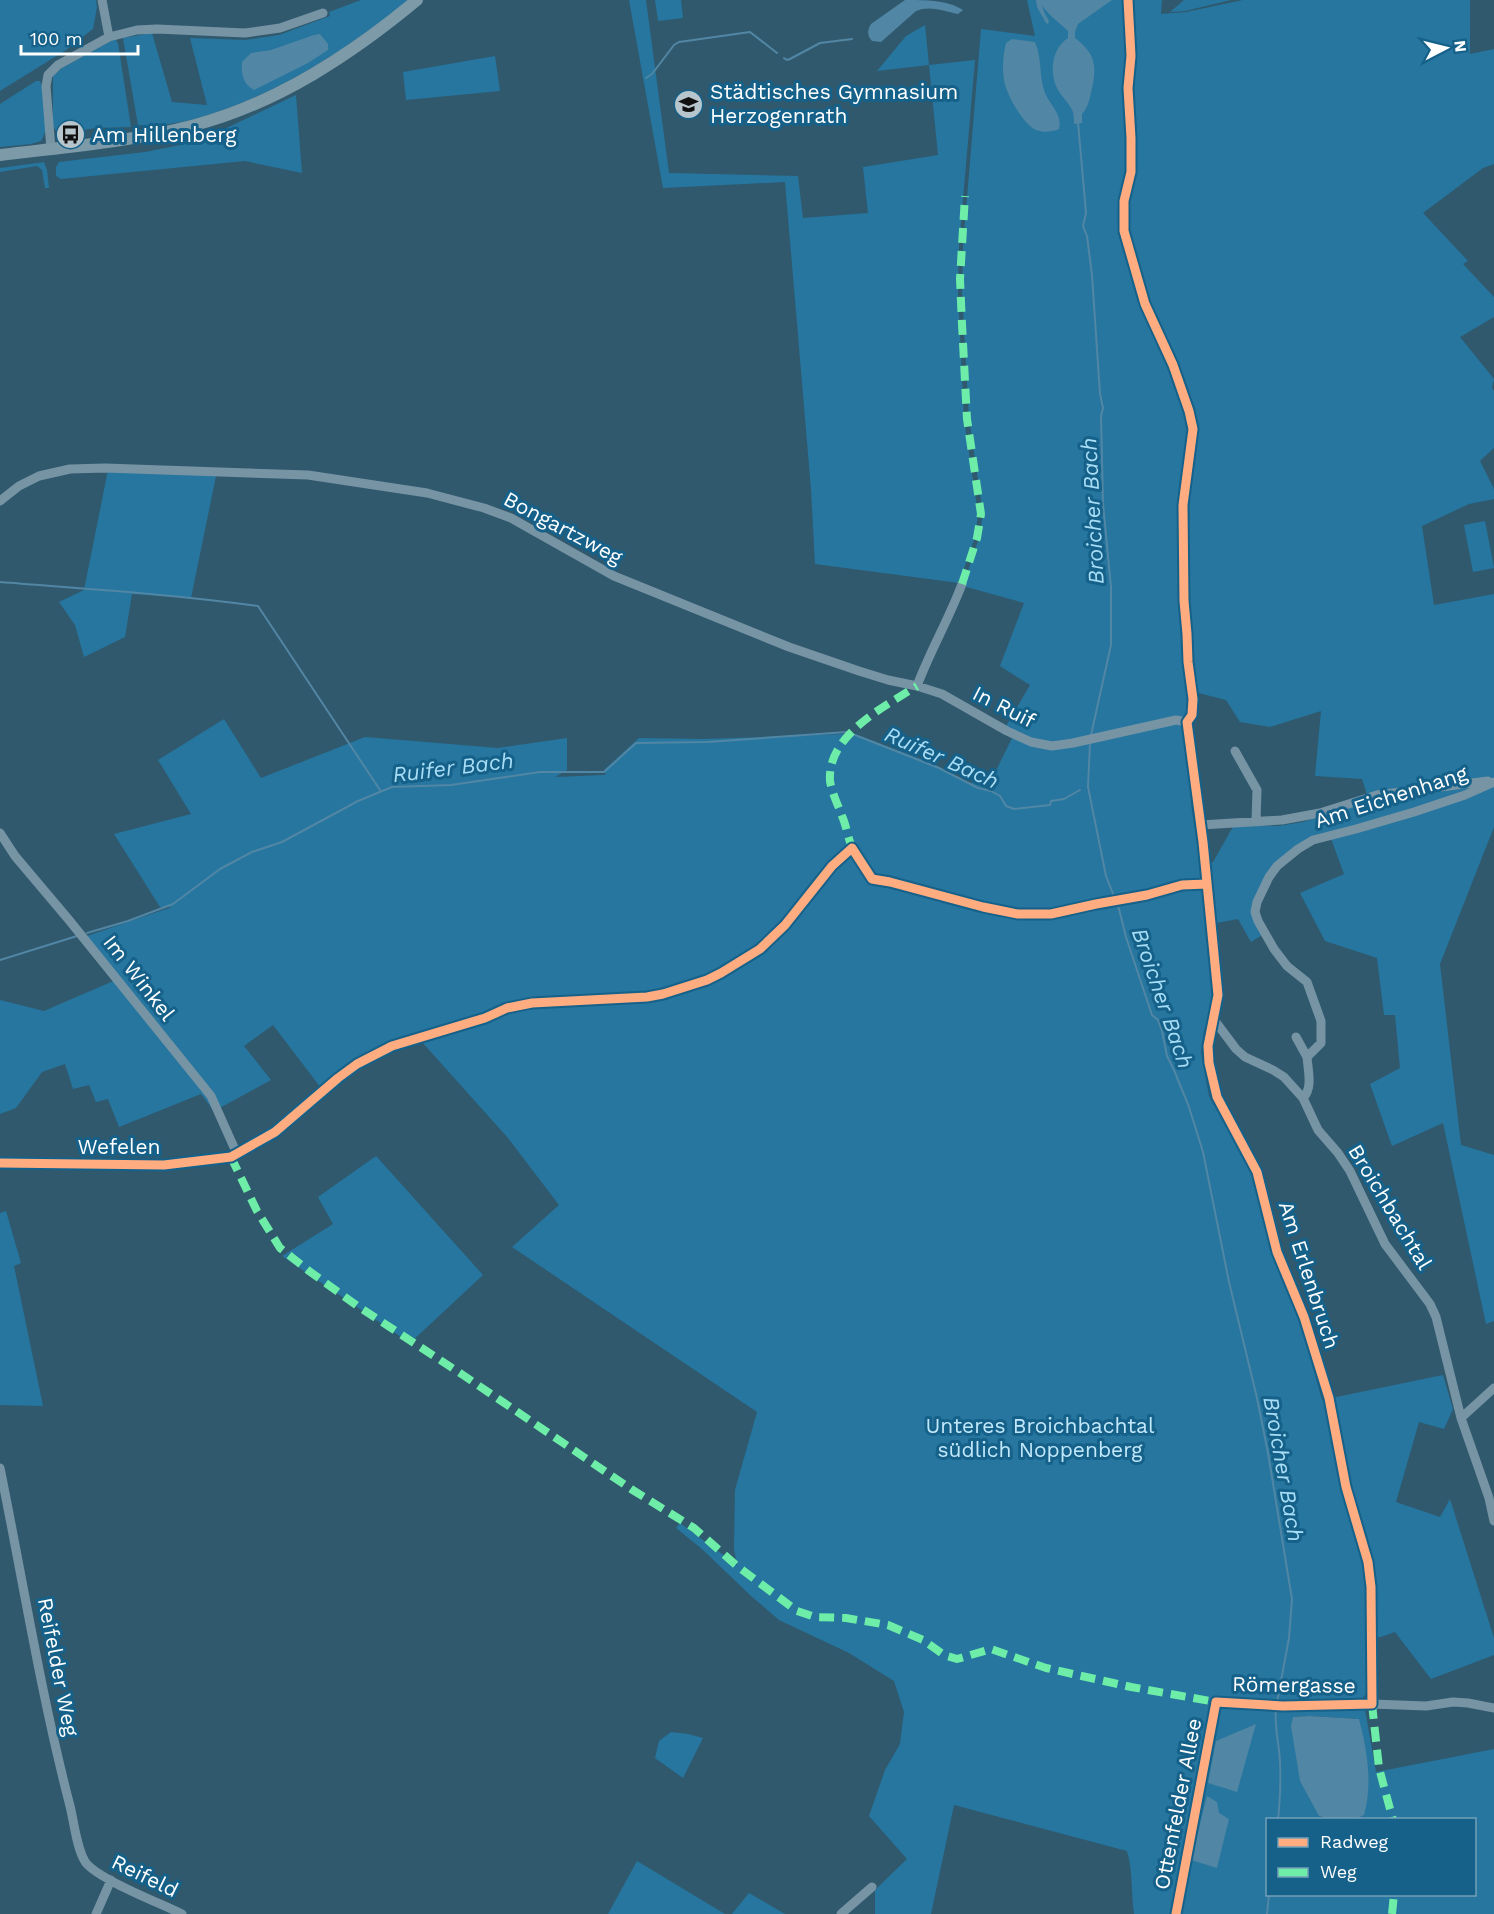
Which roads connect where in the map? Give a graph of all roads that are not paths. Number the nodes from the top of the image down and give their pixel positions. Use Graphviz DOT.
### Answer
graph roads {
  1 [pos="102,0"];
  2 [pos="417,0"];
  3 [pos="323,13"];
  4 [pos="109,37"];
  5 [pos="51,149"];
  6 [pos="0,155"];
  7 [pos="0,501"];
  8 [pos="962,584"];
  9 [pos="917,686"];
  10 [pos="1187,722"];
  11 [pos="1235,751"];
  12 [pos="1494,781"];
  13 [pos="1256,821"];
  14 [pos="1201,825"];
  15 [pos="0,833"];
  16 [pos="1215,1021"];
  17 [pos="1296,1037"];
  18 [pos="1307,1057"];
  19 [pos="325,1090"];
  20 [pos="1303,1098"];
  21 [pos="237,1154"];
  22 [pos="0,1163"];
  23 [pos="1494,1388"];
  24 [pos="1461,1418"];
  25 [pos="0,1468"];
  26 [pos="1494,1521"];
  27 [pos="1216,1702"];
  28 [pos="1372,1704"];
  29 [pos="1494,1708"];
  30 [pos="92,1869"];
  31 [pos="111,1880"];
  32 [pos="872,1887"];
  33 [pos="96,1914"];
  34 [pos="182,1914"];
  35 [pos="841,1914"];
  36 [pos="1176,1914"];
  1 -- 4 [label="street"];
  2 -- 5 [label="main road"];
  3 -- 4 [label="street"];
  4 -- 5 [label="street"];
  5 -- 6 [label="main road"];
  7 -- 9 [label="street, Bongartzweg"];
  8 -- 9 [label="street"];
  9 -- 10 [label="street, In Ruif"];
  10 -- 14 [label="street, Am Erlenbruch"];
  11 -- 13 [label="street"];
  12 -- 13 [label="street"];
  12 -- 18 [label="street, Am Eichenhang"];
  13 -- 14 [label="street"];
  14 -- 16 [label="street, Am Erlenbruch"];
  15 -- 21 [label="street, Im Winkel"];
  16 -- 20 [label="street, Broichbachtal"];
  16 -- 28 [label="street, Am Erlenbruch"];
  17 -- 18 [label="street"];
  18 -- 20 [label="street"];
  19 -- 21 [label="street, Wefelen"];
  20 -- 24 [label="street, Broichbachtal"];
  21 -- 22 [label="street, Wefelen"];
  23 -- 24 [label="street"];
  24 -- 26 [label="street, Broichbachtal"];
  25 -- 30 [label="street, Reifelder Weg"];
  27 -- 28 [label="street, Römergasse"];
  27 -- 36 [label="street, Ottenfelder Allee"];
  28 -- 29 [label="street, Römergasse"];
  30 -- 31 [label="street, Reifeld"];
  31 -- 33 [label="street"];
  31 -- 34 [label="street, Reifeld"];
  32 -- 35 [label="street"];
}
